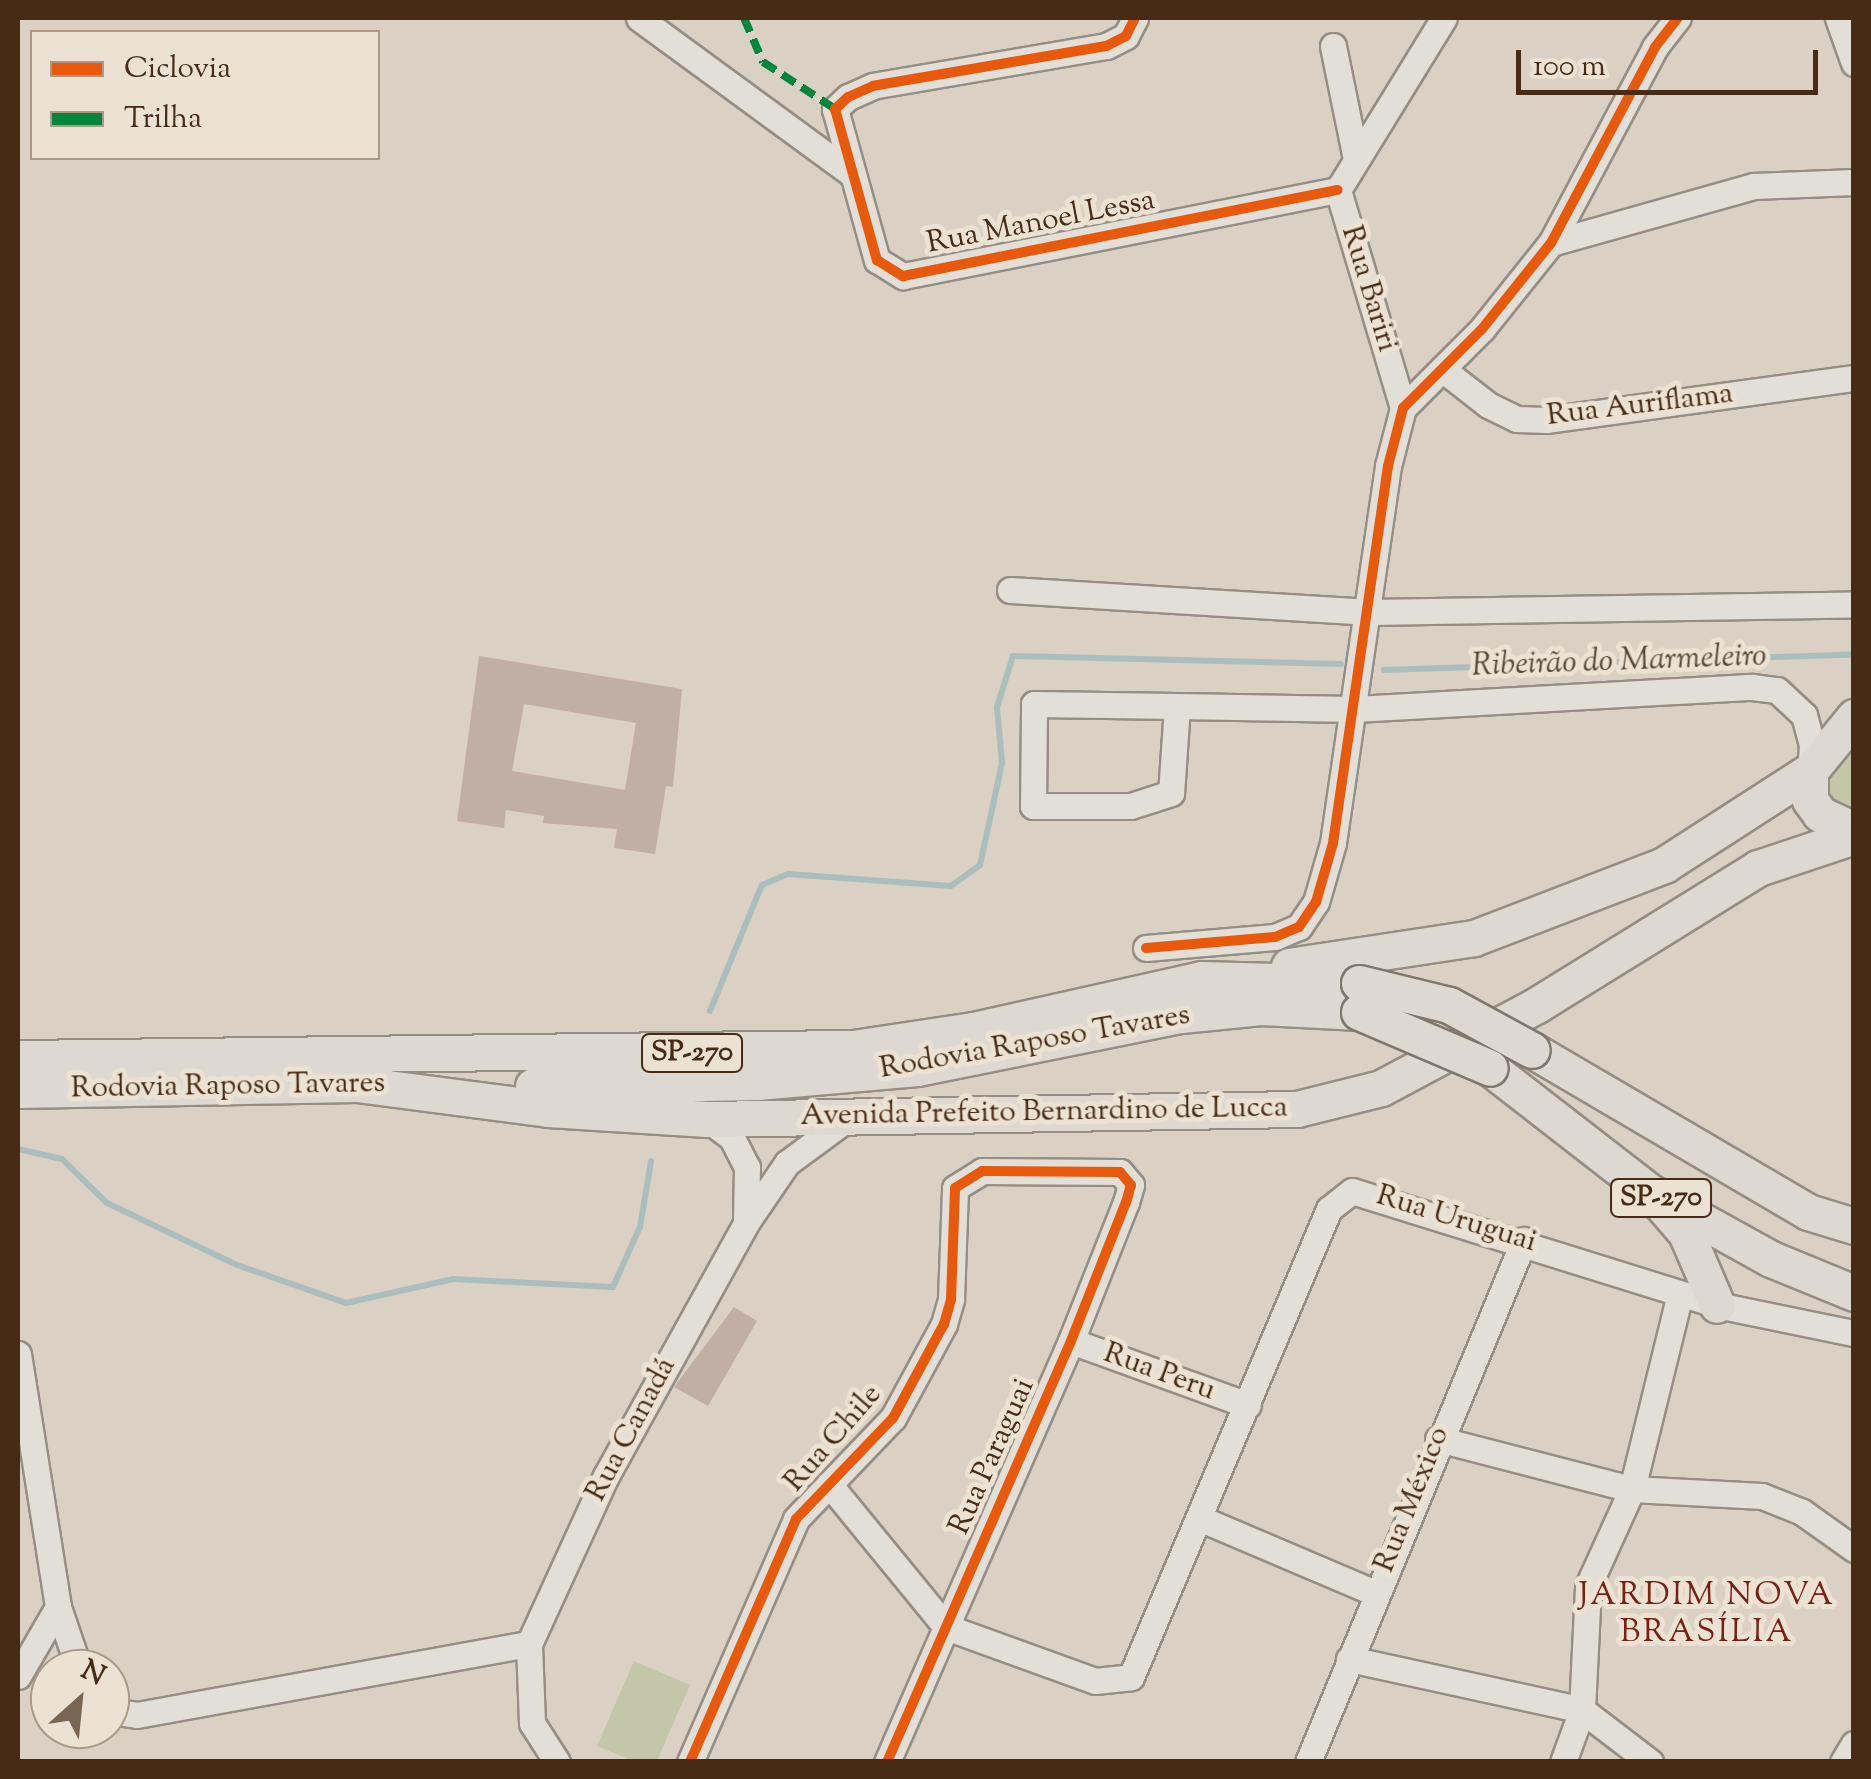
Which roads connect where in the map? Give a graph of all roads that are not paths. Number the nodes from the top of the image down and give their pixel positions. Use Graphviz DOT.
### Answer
graph roads {
  1 [pos="639,18"];
  2 [pos="1135,18"];
  3 [pos="1444,18"];
  4 [pos="1678,18"];
  5 [pos="1838,18"];
  6 [pos="1332,46"];
  7 [pos="1854,63"];
  8 [pos="1356,159"];
  9 [pos="852,174"];
  10 [pos="1854,182"];
  11 [pos="1338,190"];
  12 [pos="1551,243"];
  13 [pos="1442,369"];
  14 [pos="1854,378"];
  15 [pos="1403,408"];
  16 [pos="1010,590"];
  17 [pos="1854,604"];
  18 [pos="1370,612"];
  19 [pos="1177,706"];
  20 [pos="1355,709"];
  21 [pos="1854,717"];
  22 [pos="1810,771"];
  23 [pos="1854,833"];
  24 [pos="1146,948"];
  25 [pos="1201,979"];
  26 [pos="1359,997"];
  27 [pos="18,1058"];
  28 [pos="349,1083"];
  29 [pos="18,1090"];
  30 [pos="848,1118"];
  31 [pos="707,1119"];
  32 [pos="1120,1172"];
  33 [pos="1650,1192"];
  34 [pos="746,1223"];
  35 [pos="1854,1226"];
  36 [pos="1524,1240"];
  37 [pos="1854,1293"];
  38 [pos="1680,1294"];
  39 [pos="1718,1305"];
  40 [pos="1854,1333"];
  41 [pos="1071,1341"];
  42 [pos="18,1354"];
  43 [pos="1248,1405"];
  44 [pos="1438,1438"];
  45 [pos="829,1484"];
  46 [pos="1632,1490"];
  47 [pos="1202,1519"];
  48 [pos="1854,1549"];
  49 [pos="1375,1593"];
  50 [pos="58,1608"];
  51 [pos="946,1627"];
  52 [pos="528,1644"];
  53 [pos="72,1649"];
  54 [pos="1350,1659"];
  55 [pos="18,1676"];
  56 [pos="1582,1710"];
  57 [pos="130,1715"];
  58 [pos="1854,1744"];
  59 [pos="557,1762"];
  60 [pos="690,1762"];
  61 [pos="887,1762"];
  62 [pos="1308,1762"];
  63 [pos="1563,1762"];
  64 [pos="1650,1762"];
  65 [pos="1843,1762"];
  1 -- 9 [label="street"];
  2 -- 9 [label="street, Rua Manoel Lessa"];
  3 -- 8 [label="street, Rua Bariri"];
  4 -- 12 [label="street"];
  5 -- 7 [label="street"];
  6 -- 8 [label="street"];
  8 -- 11 [label="street, Rua Bariri"];
  9 -- 11 [label="street, Rua Manoel Lessa"];
  10 -- 12 [label="street"];
  11 -- 15 [label="street, Rua Bariri"];
  12 -- 13 [label="street"];
  13 -- 14 [label="street, Rua Auriflama"];
  13 -- 15 [label="street"];
  15 -- 18 [label="street"];
  16 -- 18 [label="street"];
  17 -- 18 [label="street"];
  18 -- 20 [label="street"];
  19 -- 19 [label="street"];
  19 -- 20 [label="street"];
  20 -- 22 [label="street"];
  20 -- 24 [label="street"];
  21 -- 22 [label="highway"];
  22 -- 23 [label="highway"];
  22 -- 25 [label="highway"];
  23 -- 30 [label="highway, Avenida Prefeito Bernardino de Lucca"];
  25 -- 26 [label="highway, Rodovia Raposo Tavares / SP-270"];
  25 -- 27 [label="highway, Rodovia Raposo Tavares / SP-270"];
  26 -- 28 [label="highway, Rodovia Raposo Tavares / SP-270"];
  26 -- 33 [label="highway, Rodovia Raposo Tavares / SP-270, bridge"];
  26 -- 35 [label="highway, Rodovia Raposo Tavares / SP-270, bridge"];
  28 -- 29 [label="highway, Rodovia Raposo Tavares / SP-270"];
  28 -- 31 [label="highway, Avenida Prefeito Bernardino de Lucca"];
  30 -- 31 [label="highway, Avenida Prefeito Bernardino de Lucca"];
  30 -- 34 [label="street, Rua Canadá"];
  31 -- 34 [label="street"];
  32 -- 41 [label="street, Rua Paraguai"];
  32 -- 45 [label="street, Rua Chile"];
  33 -- 37 [label="highway, Rodovia Raposo Tavares / SP-270"];
  33 -- 39 [label="highway"];
  34 -- 52 [label="street, Rua Canadá"];
  36 -- 38 [label="street, Rua Uruguai"];
  36 -- 43 [label="street, Rua Uruguai"];
  36 -- 44 [label="street, Rua México"];
  38 -- 39 [label="street, Rua Uruguai"];
  38 -- 46 [label="street"];
  39 -- 40 [label="street, Rua Uruguai"];
  41 -- 43 [label="street, Rua Peru"];
  41 -- 51 [label="street, Rua Paraguai"];
  42 -- 50 [label="street"];
  43 -- 47 [label="street, Rua Uruguai"];
  44 -- 46 [label="street"];
  44 -- 49 [label="street, Rua México"];
  45 -- 51 [label="street"];
  45 -- 60 [label="street, Rua Chile"];
  46 -- 48 [label="street"];
  46 -- 56 [label="street"];
  47 -- 49 [label="street"];
  47 -- 51 [label="street, Rua Uruguai"];
  49 -- 54 [label="street, Rua México"];
  50 -- 53 [label="street"];
  50 -- 55 [label="street"];
  51 -- 61 [label="street, Rua Paraguai"];
  52 -- 57 [label="street"];
  52 -- 59 [label="street"];
  54 -- 56 [label="street"];
  54 -- 62 [label="street, Rua México"];
  56 -- 63 [label="street"];
  56 -- 64 [label="street"];
  58 -- 65 [label="street"];
}
